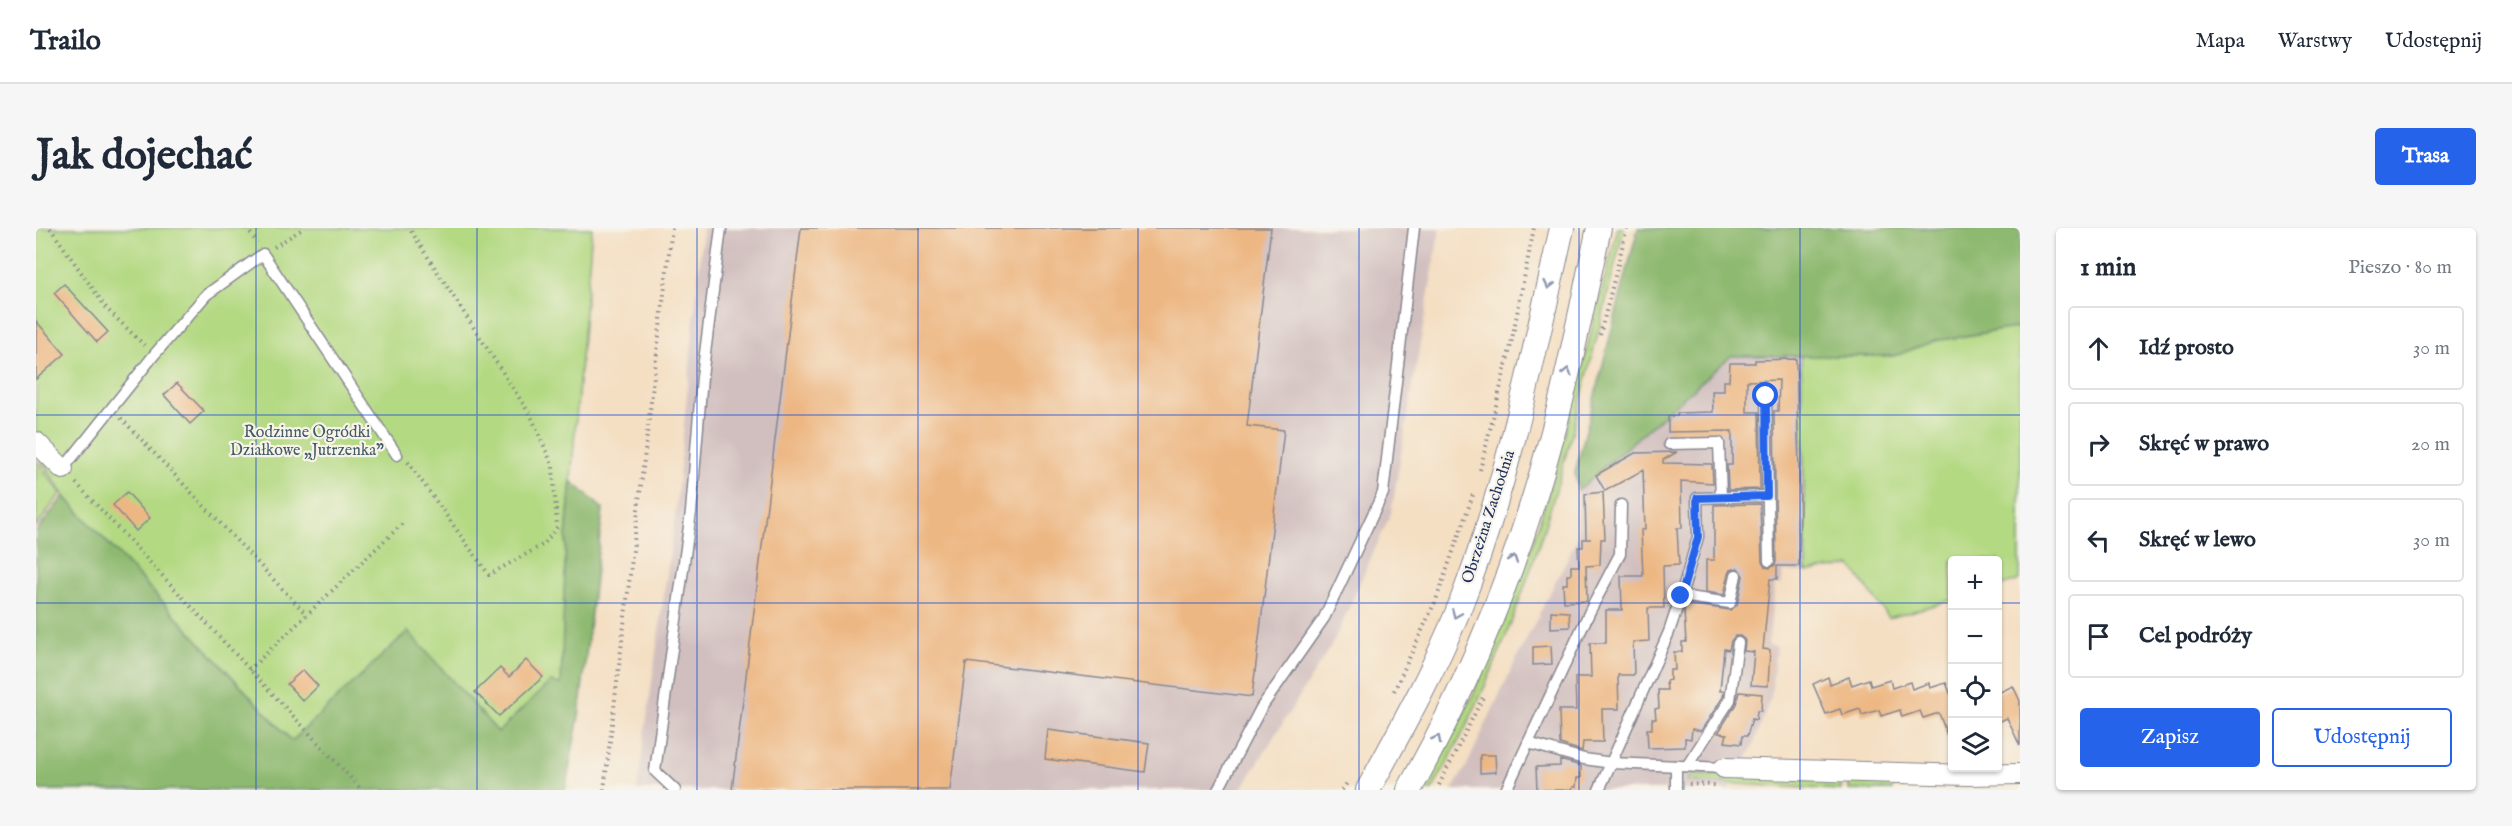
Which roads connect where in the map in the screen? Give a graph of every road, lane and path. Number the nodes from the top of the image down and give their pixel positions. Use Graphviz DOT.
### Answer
graph roads {
  1 [pos="50,228"];
  2 [pos="304,228"];
  3 [pos="409,228"];
  4 [pos="672,228"];
  5 [pos="721,228"];
  6 [pos="1414,228"];
  7 [pos="1534,228"];
  8 [pos="1562,228"];
  9 [pos="1599,228"];
  10 [pos="263,254"];
  11 [pos="154,355"];
  12 [pos="1766,396"];
  13 [pos="112,409"];
  14 [pos="36,442"];
  15 [pos="1669,444"];
  16 [pos="397,455"];
  17 [pos="63,469"];
  18 [pos="1480,471"];
  19 [pos="1477,483"];
  20 [pos="1767,496"];
  21 [pos="1721,497"];
  22 [pos="1621,505"];
  23 [pos="403,523"];
  24 [pos="1769,561"];
  25 [pos="1736,575"];
  26 [pos="1681,596"];
  27 [pos="306,614"];
  28 [pos="1738,643"];
  29 [pos="249,670"];
  30 [pos="1391,699"];
  31 [pos="1528,743"];
  32 [pos="1612,763"];
  33 [pos="1681,766"];
  34 [pos="1724,768"];
  35 [pos="2020,774"];
  36 [pos="1358,785"];
  37 [pos="362,790"];
  38 [pos="604,790"];
  39 [pos="675,790"];
  40 [pos="1218,790"];
  41 [pos="1342,790"];
  42 [pos="1409,790"];
  43 [pos="1506,790"];
  44 [pos="1599,790"];
  45 [pos="1676,790"];
  1 -- 11 [label="path"];
  2 -- 10 [label="path"];
  3 -- 16 [label="path"];
  4 -- 38 [label="path"];
  5 -- 39 [label="lane"];
  6 -- 40 [label="lane"];
  7 -- 18 [label="path"];
  8 -- 36 [label="street, Obrzeżna Zachodnia, one-way"];
  42 -- 9 [label="street, one-way"];
  10 -- 11 [label="lane"];
  10 -- 16 [label="lane"];
  11 -- 13 [label="lane"];
  12 -- 20 [label="lane"];
  13 -- 17 [label="lane"];
  13 -- 27 [label="path"];
  14 -- 17 [label="street"];
  15 -- 21 [label="lane"];
  17 -- 29 [label="path"];
  19 -- 30 [label="path"];
  20 -- 21 [label="lane"];
  20 -- 24 [label="lane"];
  21 -- 26 [label="lane"];
  22 -- 31 [label="lane"];
  23 -- 27 [label="path"];
  25 -- 26 [label="lane"];
  26 -- 32 [label="lane"];
  27 -- 29 [label="path"];
  28 -- 33 [label="lane"];
  29 -- 37 [label="path"];
  31 -- 32 [label="lane"];
  31 -- 43 [label="lane"];
  32 -- 33 [label="lane"];
  32 -- 44 [label="lane"];
  33 -- 34 [label="lane"];
  33 -- 45 [label="lane"];
  34 -- 35 [label="street"];
  36 -- 41 [label="path"];
}
